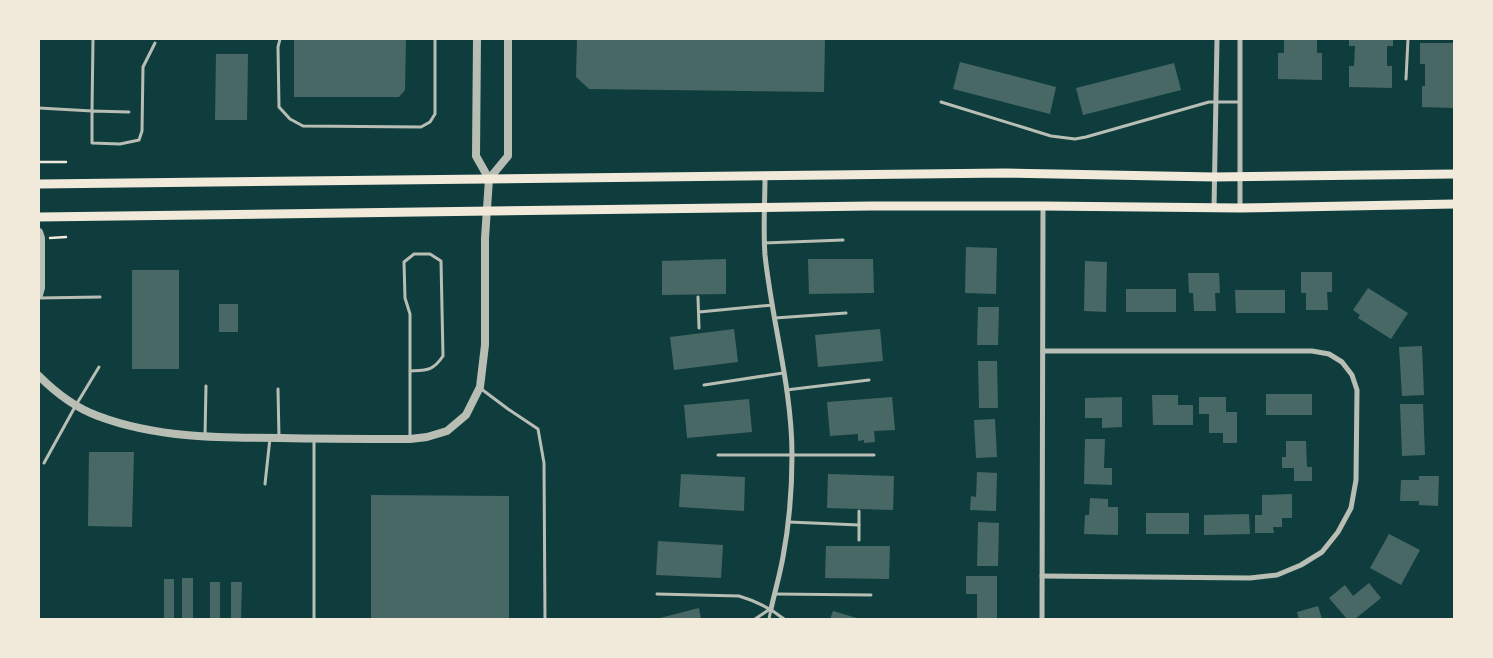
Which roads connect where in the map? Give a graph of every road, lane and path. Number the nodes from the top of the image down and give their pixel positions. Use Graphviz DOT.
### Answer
graph roads {
  1 [pos="93,39"];
  2 [pos="280,39"];
  3 [pos="435,39"];
  4 [pos="477,39"];
  5 [pos="508,39"];
  6 [pos="1217,39"];
  7 [pos="1240,39"];
  8 [pos="1408,39"];
  9 [pos="155,43"];
  10 [pos="1406,79"];
  11 [pos="941,102"];
  12 [pos="1215,102"];
  13 [pos="1240,102"];
  14 [pos="39,108"];
  15 [pos="92,111"];
  16 [pos="130,112"];
  17 [pos="39,162"];
  18 [pos="66,162"];
  19 [pos="1454,174"];
  20 [pos="765,175"];
  21 [pos="1214,176"];
  22 [pos="1240,176"];
  23 [pos="489,178"];
  24 [pos="39,184"];
  25 [pos="1454,204"];
  26 [pos="1043,206"];
  27 [pos="765,208"];
  28 [pos="1214,208"];
  29 [pos="1240,208"];
  30 [pos="487,211"];
  31 [pos="39,217"];
  32 [pos="39,232"];
  33 [pos="843,240"];
  34 [pos="764,244"];
  35 [pos="39,296"];
  36 [pos="100,297"];
  37 [pos="698,297"];
  38 [pos="773,305"];
  39 [pos="699,312"];
  40 [pos="846,313"];
  41 [pos="775,318"];
  42 [pos="699,328"];
  43 [pos="1042,351"];
  44 [pos="99,367"];
  45 [pos="410,370"];
  46 [pos="783,373"];
  47 [pos="39,376"];
  48 [pos="870,380"];
  49 [pos="704,385"];
  50 [pos="206,386"];
  51 [pos="480,387"];
  52 [pos="278,389"];
  53 [pos="786,390"];
  54 [pos="76,405"];
  55 [pos="206,437"];
  56 [pos="270,438"];
  57 [pos="279,438"];
  58 [pos="314,439"];
  59 [pos="410,439"];
  60 [pos="718,455"];
  61 [pos="792,455"];
  62 [pos="874,455"];
  63 [pos="44,463"];
  64 [pos="265,484"];
  65 [pos="859,510"];
  66 [pos="788,522"];
  67 [pos="859,525"];
  68 [pos="859,540"];
  69 [pos="1042,576"];
  70 [pos="657,594"];
  71 [pos="774,594"];
  72 [pos="871,595"];
  73 [pos="771,609"];
  74 [pos="314,619"];
  75 [pos="545,619"];
  76 [pos="755,619"];
  77 [pos="769,619"];
  78 [pos="784,619"];
  79 [pos="1042,619"];
  1 -- 15 [label="lane"];
  2 -- 3 [label="lane"];
  4 -- 23 [label="street"];
  5 -- 23 [label="street"];
  6 -- 12 [label="street"];
  7 -- 13 [label="street"];
  8 -- 10 [label="lane"];
  9 -- 15 [label="lane"];
  11 -- 12 [label="lane"];
  12 -- 13 [label="lane"];
  12 -- 21 [label="street"];
  13 -- 22 [label="street"];
  14 -- 15 [label="lane"];
  15 -- 16 [label="lane"];
  17 -- 18 [label="path"];
  19 -- 22 [label="main road"];
  20 -- 21 [label="main road"];
  20 -- 23 [label="main road"];
  20 -- 27 [label="street"];
  21 -- 22 [label="main road"];
  21 -- 28 [label="street"];
  22 -- 29 [label="street"];
  23 -- 24 [label="main road"];
  23 -- 30 [label="street"];
  25 -- 29 [label="main road"];
  26 -- 27 [label="main road"];
  26 -- 28 [label="main road"];
  26 -- 43 [label="street"];
  27 -- 30 [label="main road"];
  27 -- 34 [label="street"];
  28 -- 29 [label="main road"];
  30 -- 31 [label="main road"];
  30 -- 51 [label="street"];
  32 -- 35 [label="street"];
  33 -- 34 [label="lane"];
  34 -- 38 [label="street"];
  35 -- 36 [label="lane"];
  37 -- 39 [label="lane"];
  38 -- 39 [label="lane"];
  38 -- 41 [label="street"];
  39 -- 42 [label="lane"];
  40 -- 41 [label="lane"];
  41 -- 46 [label="street"];
  43 -- 69 [label="street"];
  43 -- 69 [label="street"];
  44 -- 54 [label="lane"];
  45 -- 45 [label="lane"];
  45 -- 59 [label="lane"];
  46 -- 49 [label="lane"];
  46 -- 53 [label="street"];
  47 -- 54 [label="street"];
  48 -- 53 [label="lane"];
  50 -- 55 [label="lane"];
  51 -- 59 [label="street"];
  51 -- 75 [label="lane"];
  52 -- 57 [label="lane"];
  53 -- 61 [label="street"];
  54 -- 55 [label="street"];
  54 -- 63 [label="lane"];
  55 -- 56 [label="street"];
  56 -- 57 [label="street"];
  56 -- 64 [label="lane"];
  57 -- 58 [label="street"];
  58 -- 59 [label="street"];
  58 -- 74 [label="lane"];
  60 -- 61 [label="lane"];
  61 -- 62 [label="lane"];
  61 -- 66 [label="street"];
  65 -- 67 [label="lane"];
  66 -- 67 [label="lane"];
  66 -- 71 [label="street"];
  67 -- 68 [label="lane"];
  69 -- 79 [label="street"];
  70 -- 73 [label="lane"];
  71 -- 72 [label="lane"];
  71 -- 73 [label="street"];
  73 -- 76 [label="lane"];
  73 -- 77 [label="lane"];
  73 -- 78 [label="lane"];
}
